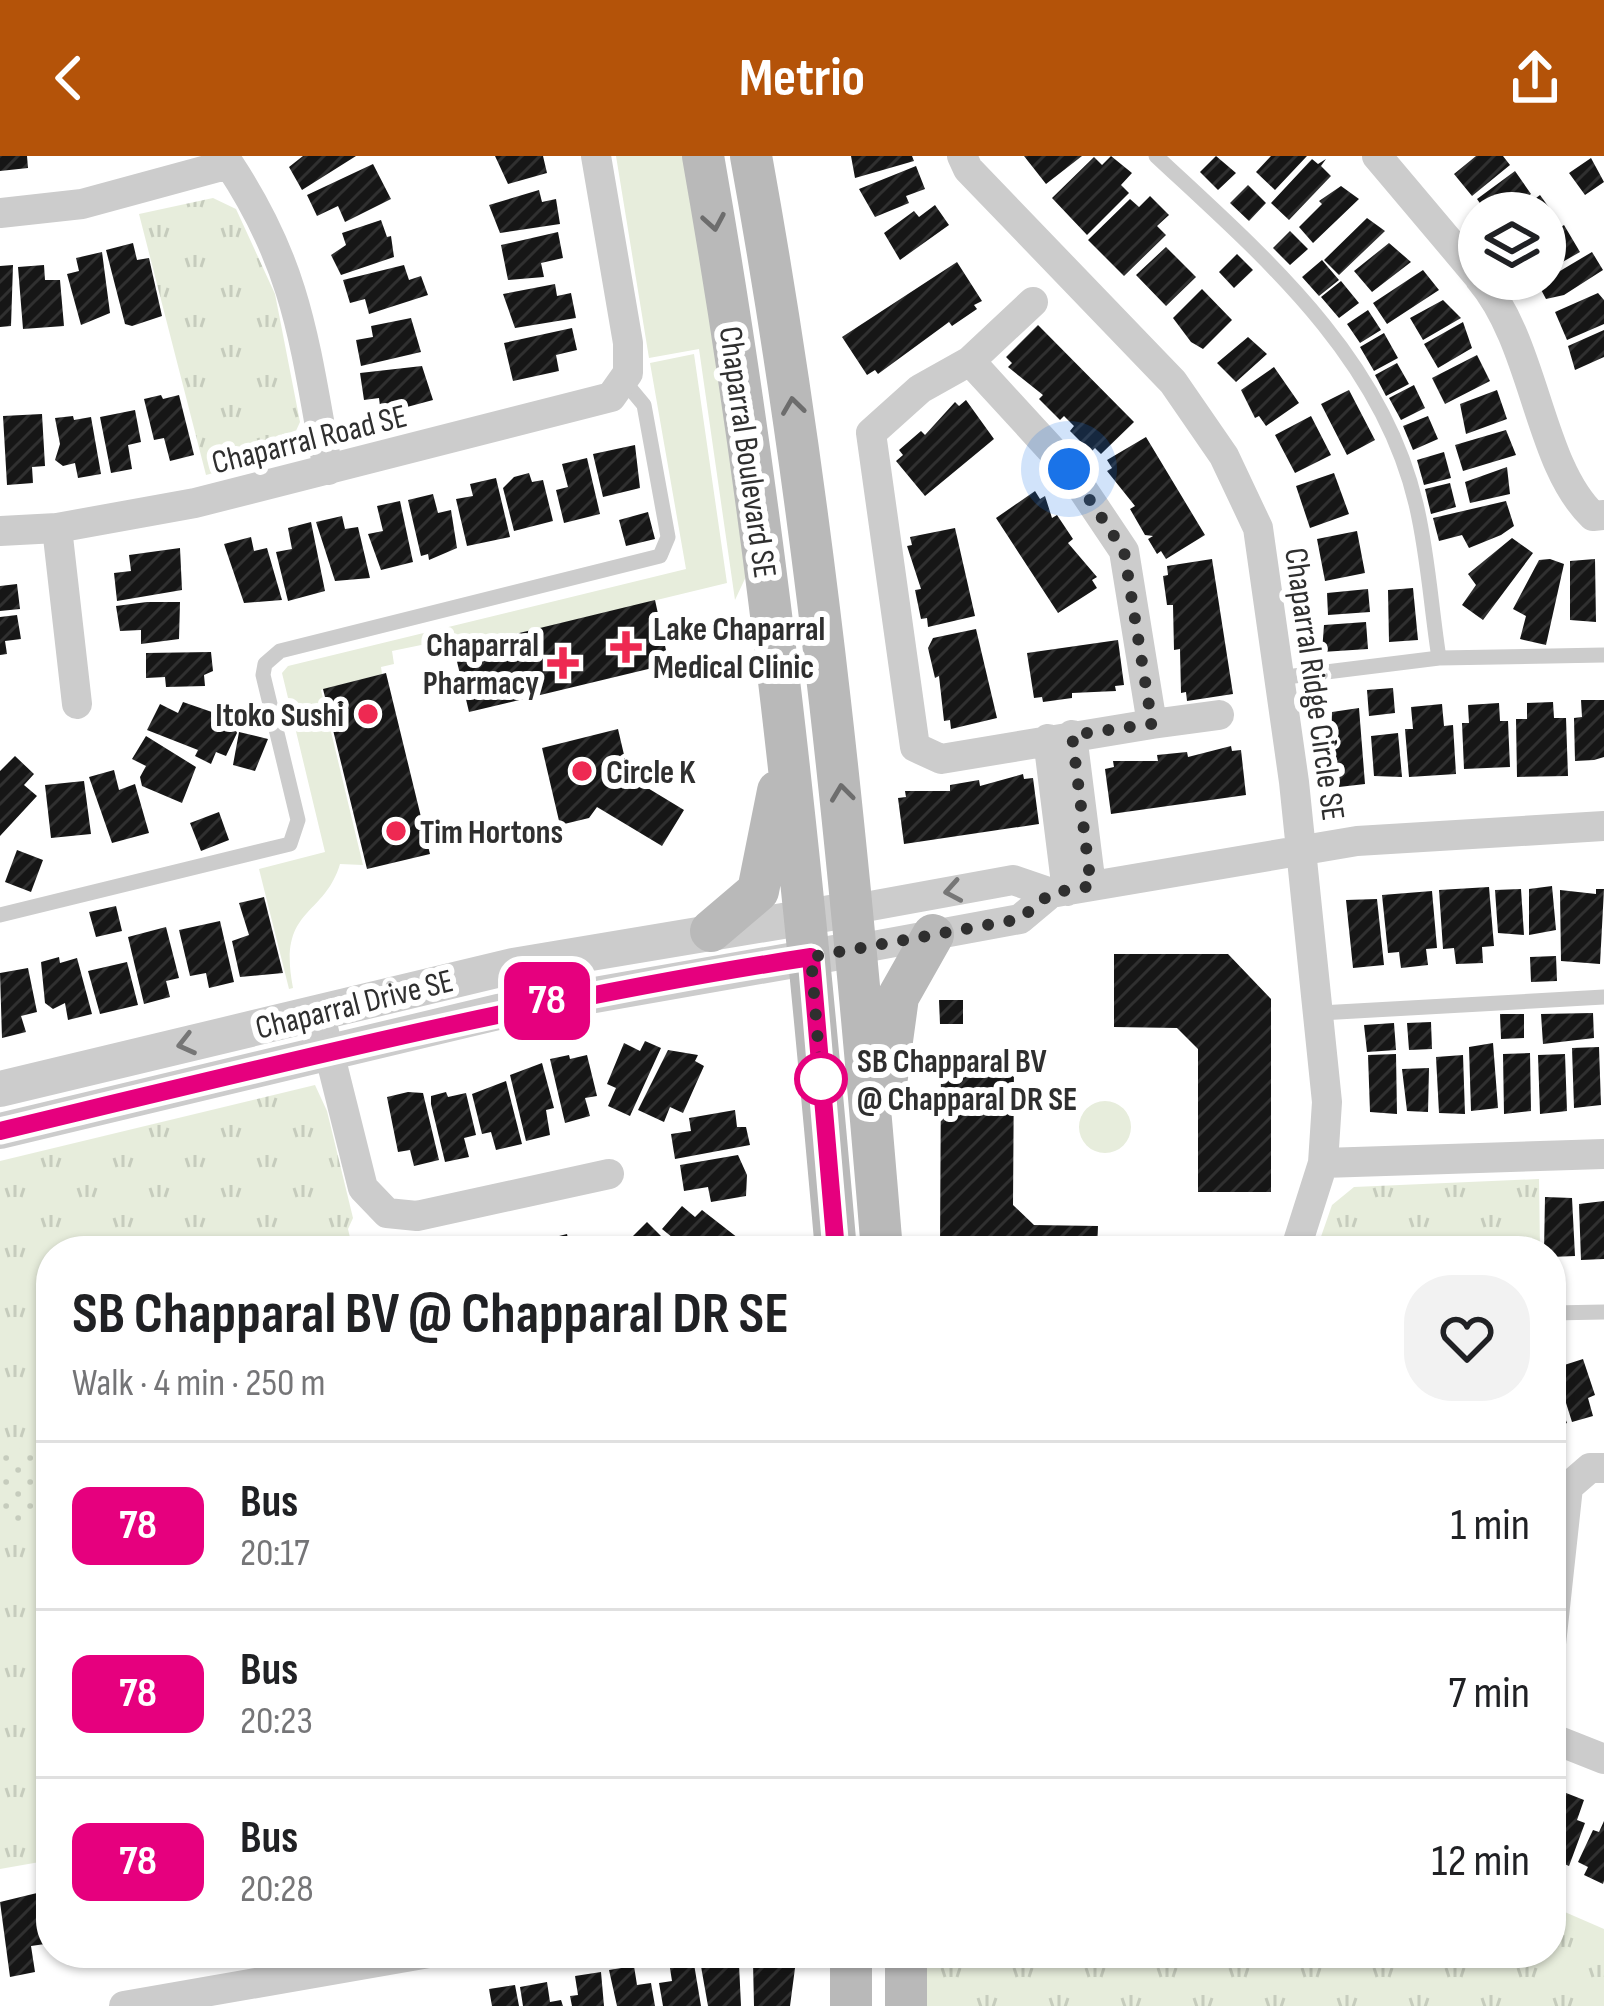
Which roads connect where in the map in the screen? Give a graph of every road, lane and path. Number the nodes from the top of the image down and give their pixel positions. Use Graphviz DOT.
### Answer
graph roads {
  1 [pos="596,156"];
  2 [pos="703,156"];
  3 [pos="752,156"];
  4 [pos="962,156"];
  5 [pos="1156,156"];
  6 [pos="1377,156"];
  7 [pos="226,160"];
  8 [pos="0,213"];
  9 [pos="1458,252"];
  10 [pos="1497,300"];
  11 [pos="1033,302"];
  12 [pos="970,361"];
  13 [pos="625,381"];
  14 [pos="328,470"];
  15 [pos="1604,515"];
  16 [pos="57,528"];
  17 [pos="0,531"];
  18 [pos="1604,656"];
  19 [pos="1439,658"];
  20 [pos="1278,677"];
  21 [pos="76,704"];
  22 [pos="1219,715"];
  23 [pos="1152,724"];
  24 [pos="787,736"];
  25 [pos="1060,737"];
  26 [pos="1604,826"];
  27 [pos="1302,848"];
  28 [pos="1070,890"];
  29 [pos="0,915"];
  30 [pos="855,929"];
  31 [pos="710,932"];
  32 [pos="933,935"];
  33 [pos="809,937"];
  34 [pos="1604,997"];
  35 [pos="319,1012"];
  36 [pos="1320,1013"];
  37 [pos="328,1051"];
  38 [pos="0,1089"];
  39 [pos="0,1131"];
  40 [pos="1604,1154"];
  41 [pos="1324,1162"];
  42 [pos="875,1167"];
  43 [pos="609,1174"];
  44 [pos="835,1236"];
  45 [pos="881,1236"];
  46 [pos="1300,1236"];
  47 [pos="1604,1312"];
  48 [pos="1566,1313"];
  49 [pos="1604,1468"];
  50 [pos="1566,1505"];
  51 [pos="1566,1744"];
  52 [pos="1604,1759"];
  53 [pos="367,1968"];
  54 [pos="851,1968"];
  55 [pos="906,1968"];
  56 [pos="260,1994"];
  57 [pos="124,2006"];
  58 [pos="851,2006"];
  59 [pos="906,2006"];
  1 -- 13 [label="street"];
  2 -- 24 [label="main road, Chaparral Boulevard SE, one-way"];
  30 -- 3 [label="main road, Chaparral Boulevard SE, one-way"];
  4 -- 20 [label="street, Chaparral Ridge Circle SE"];
  5 -- 19 [label="lane"];
  6 -- 9 [label="street"];
  7 -- 8 [label="street"];
  7 -- 14 [label="street"];
  10 -- 15 [label="street"];
  11 -- 12 [label="street"];
  12 -- 23 [label="street"];
  12 -- 25 [label="street"];
  13 -- 14 [label="street, Chaparral Road SE"];
  13 -- 29 [label="lane"];
  14 -- 16 [label="street, Chaparral Road SE"];
  16 -- 17 [label="street, Chaparral Road SE"];
  16 -- 21 [label="street"];
  18 -- 19 [label="lane"];
  19 -- 20 [label="lane"];
  20 -- 27 [label="street, Chaparral Ridge Circle SE"];
  22 -- 23 [label="street"];
  23 -- 25 [label="street"];
  24 -- 31 [label="main road"];
  24 -- 33 [label="main road, Chaparral Boulevard SE"];
  25 -- 28 [label="street"];
  26 -- 27 [label="street"];
  27 -- 28 [label="street"];
  27 -- 36 [label="street, Chaparral Ridge Circle SE"];
  28 -- 30 [label="street, one-way"];
  28 -- 32 [label="street"];
  30 -- 32 [label="street"];
  30 -- 33 [label="street, Chaparral Drive SE"];
  30 -- 42 [label="main road, Chaparral Boulevard SE"];
  31 -- 33 [label="street, Chaparral Drive SE"];
  31 -- 35 [label="street, Chaparral Drive SE"];
  32 -- 42 [label="main road"];
  33 -- 37 [label="street, Chaparral Drive SE"];
  33 -- 44 [label="main road, Chaparral Boulevard SE"];
  34 -- 36 [label="lane"];
  35 -- 37 [label="street"];
  35 -- 38 [label="street, Chaparral Drive SE, one-way"];
  36 -- 41 [label="street, Chaparral Ridge Circle SE"];
  37 -- 39 [label="street, Chaparral Drive SE"];
  37 -- 43 [label="street"];
  40 -- 41 [label="street"];
  41 -- 46 [label="street, Chaparral Ridge Circle SE"];
  42 -- 45 [label="main road, Chaparral Boulevard SE"];
  47 -- 48 [label="lane"];
  49 -- 50 [label="street"];
  51 -- 52 [label="street"];
  53 -- 56 [label="street"];
  54 -- 58 [label="main road"];
  55 -- 59 [label="main road"];
  56 -- 57 [label="street"];
}
